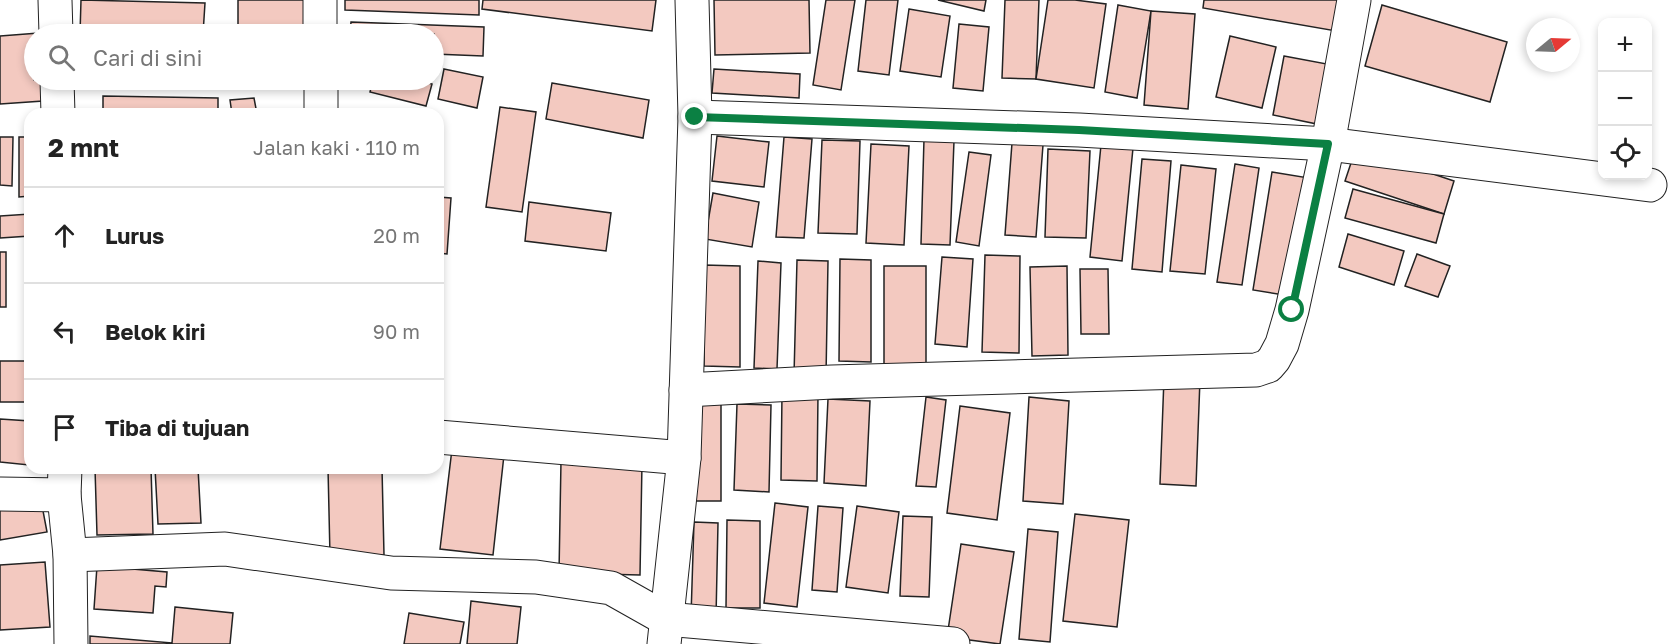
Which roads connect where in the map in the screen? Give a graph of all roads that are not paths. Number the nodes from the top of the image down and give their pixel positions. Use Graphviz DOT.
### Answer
graph roads {
  1 [pos="56,0"];
  2 [pos="320,0"];
  3 [pos="692,0"];
  4 [pos="1354,0"];
  5 [pos="56,24"];
  6 [pos="320,24"];
  7 [pos="57,90"];
  8 [pos="321,90"];
  9 [pos="58,108"];
  10 [pos="321,108"];
  11 [pos="695,117"];
  12 [pos="1328,144"];
  13 [pos="1650,185"];
  14 [pos="686,390"];
  15 [pos="444,438"];
  16 [pos="684,458"];
  17 [pos="64,482"];
  18 [pos="0,494"];
  19 [pos="70,555"];
  20 [pos="665,632"];
  21 [pos="71,644"];
  22 [pos="953,644"];
  1 -- 5 [label="street"];
  2 -- 6 [label="street"];
  3 -- 11 [label="street"];
  4 -- 12 [label="street"];
  7 -- 9 [label="street"];
  8 -- 10 [label="street"];
  11 -- 12 [label="street"];
  11 -- 14 [label="street"];
  12 -- 13 [label="street"];
  12 -- 14 [label="street"];
  14 -- 16 [label="street"];
  15 -- 16 [label="street"];
  16 -- 20 [label="street"];
  17 -- 18 [label="street"];
  17 -- 19 [label="street"];
  19 -- 20 [label="street"];
  19 -- 21 [label="street"];
  20 -- 22 [label="street"];
}
